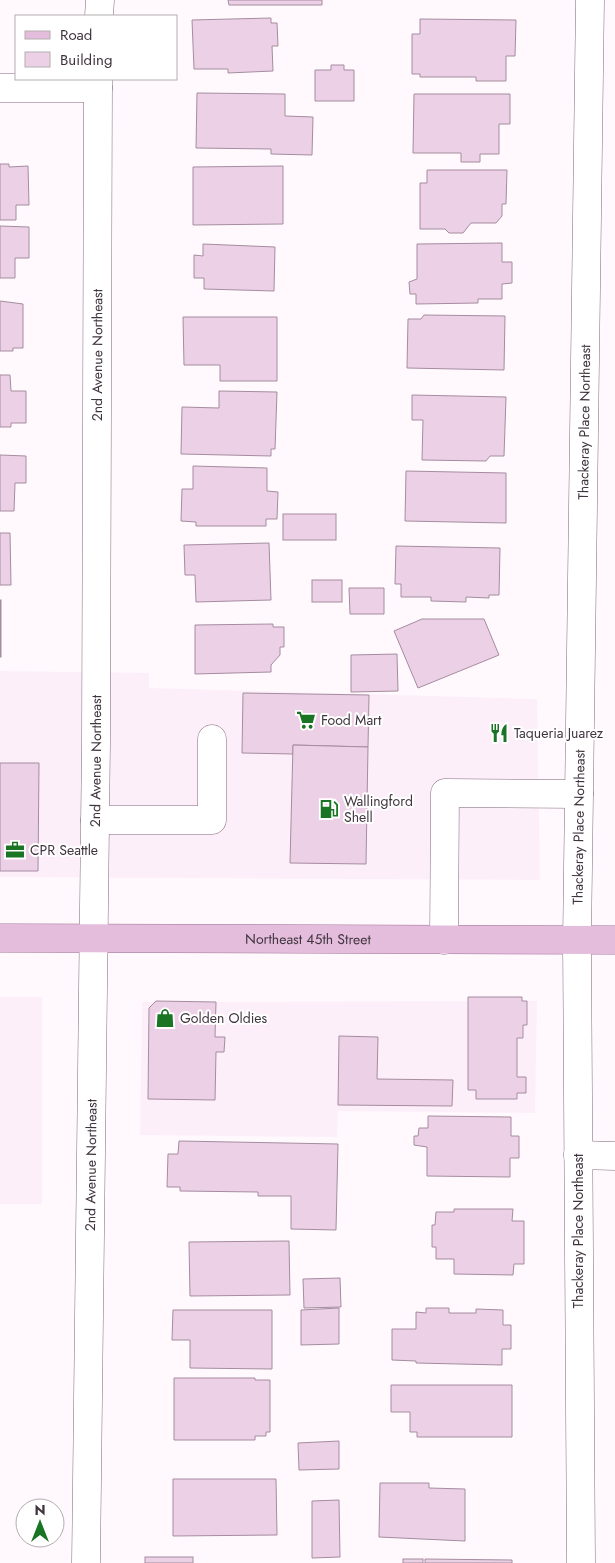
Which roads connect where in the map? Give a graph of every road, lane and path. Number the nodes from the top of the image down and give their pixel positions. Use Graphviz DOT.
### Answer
graph roads {
  1 [pos="100,0"];
  2 [pos="590,0"];
  3 [pos="99,15"];
  4 [pos="98,84"];
  5 [pos="0,88"];
  6 [pos="212,739"];
  7 [pos="579,794"];
  8 [pos="95,820"];
  9 [pos="0,938"];
  10 [pos="93,938"];
  11 [pos="444,940"];
  12 [pos="577,940"];
  13 [pos="615,940"];
  14 [pos="578,1155"];
  15 [pos="615,1156"];
  16 [pos="86,1563"];
  17 [pos="580,1563"];
  1 -- 3 [label="street"];
  2 -- 7 [label="street, Thackeray Place Northeast"];
  4 -- 5 [label="street"];
  4 -- 8 [label="street, 2nd Avenue Northeast"];
  6 -- 8 [label="street"];
  7 -- 11 [label="street"];
  7 -- 12 [label="street, Thackeray Place Northeast"];
  8 -- 10 [label="street, 2nd Avenue Northeast"];
  9 -- 10 [label="main road, Northeast 45th Street"];
  10 -- 11 [label="main road, Northeast 45th Street"];
  10 -- 16 [label="street, 2nd Avenue Northeast"];
  11 -- 12 [label="main road, Northeast 45th Street"];
  12 -- 13 [label="main road, Northeast 45th Street"];
  12 -- 14 [label="street, Thackeray Place Northeast"];
  14 -- 15 [label="street"];
  14 -- 17 [label="street, Thackeray Place Northeast"];
}
